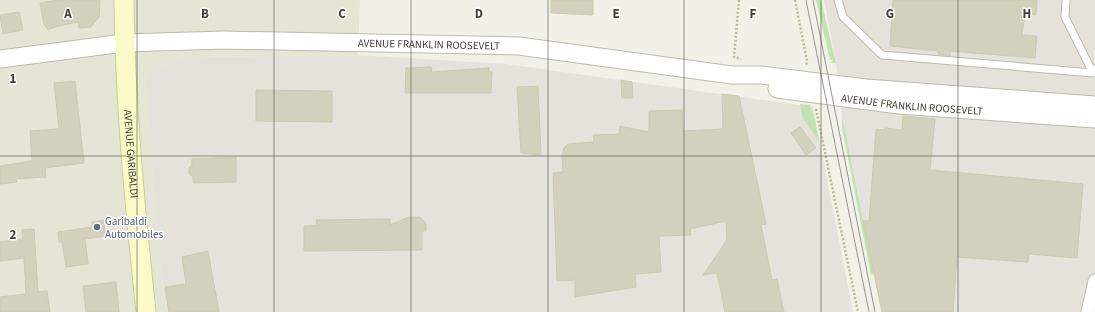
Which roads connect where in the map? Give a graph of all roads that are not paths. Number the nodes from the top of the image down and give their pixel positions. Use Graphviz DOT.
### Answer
graph roads {
  1 [pos="124,0"];
  2 [pos="838,0"];
  3 [pos="1066,0"];
  4 [pos="124,43"];
  5 [pos="0,60"];
  6 [pos="1094,71"];
  7 [pos="865,94"];
  8 [pos="1095,105"];
  9 [pos="1095,119"];
  10 [pos="1095,281"];
  11 [pos="146,312"];
  12 [pos="1088,312"];
  1 -- 4 [label="main road, AVENUE GARIBALDI"];
  2 -- 6 [label="lane"];
  3 -- 6 [label="lane"];
  4 -- 5 [label="street, AVENUE FRANKLIN ROOSEVELT"];
  4 -- 7 [label="street, AVENUE FRANKLIN ROOSEVELT"];
  4 -- 11 [label="main road, AVENUE GARIBALDI"];
  7 -- 8 [label="street, AVENUE FRANKLIN ROOSEVELT"];
  7 -- 9 [label="street, AVENUE FRANKLIN ROOSEVELT"];
  10 -- 12 [label="street"];
}
